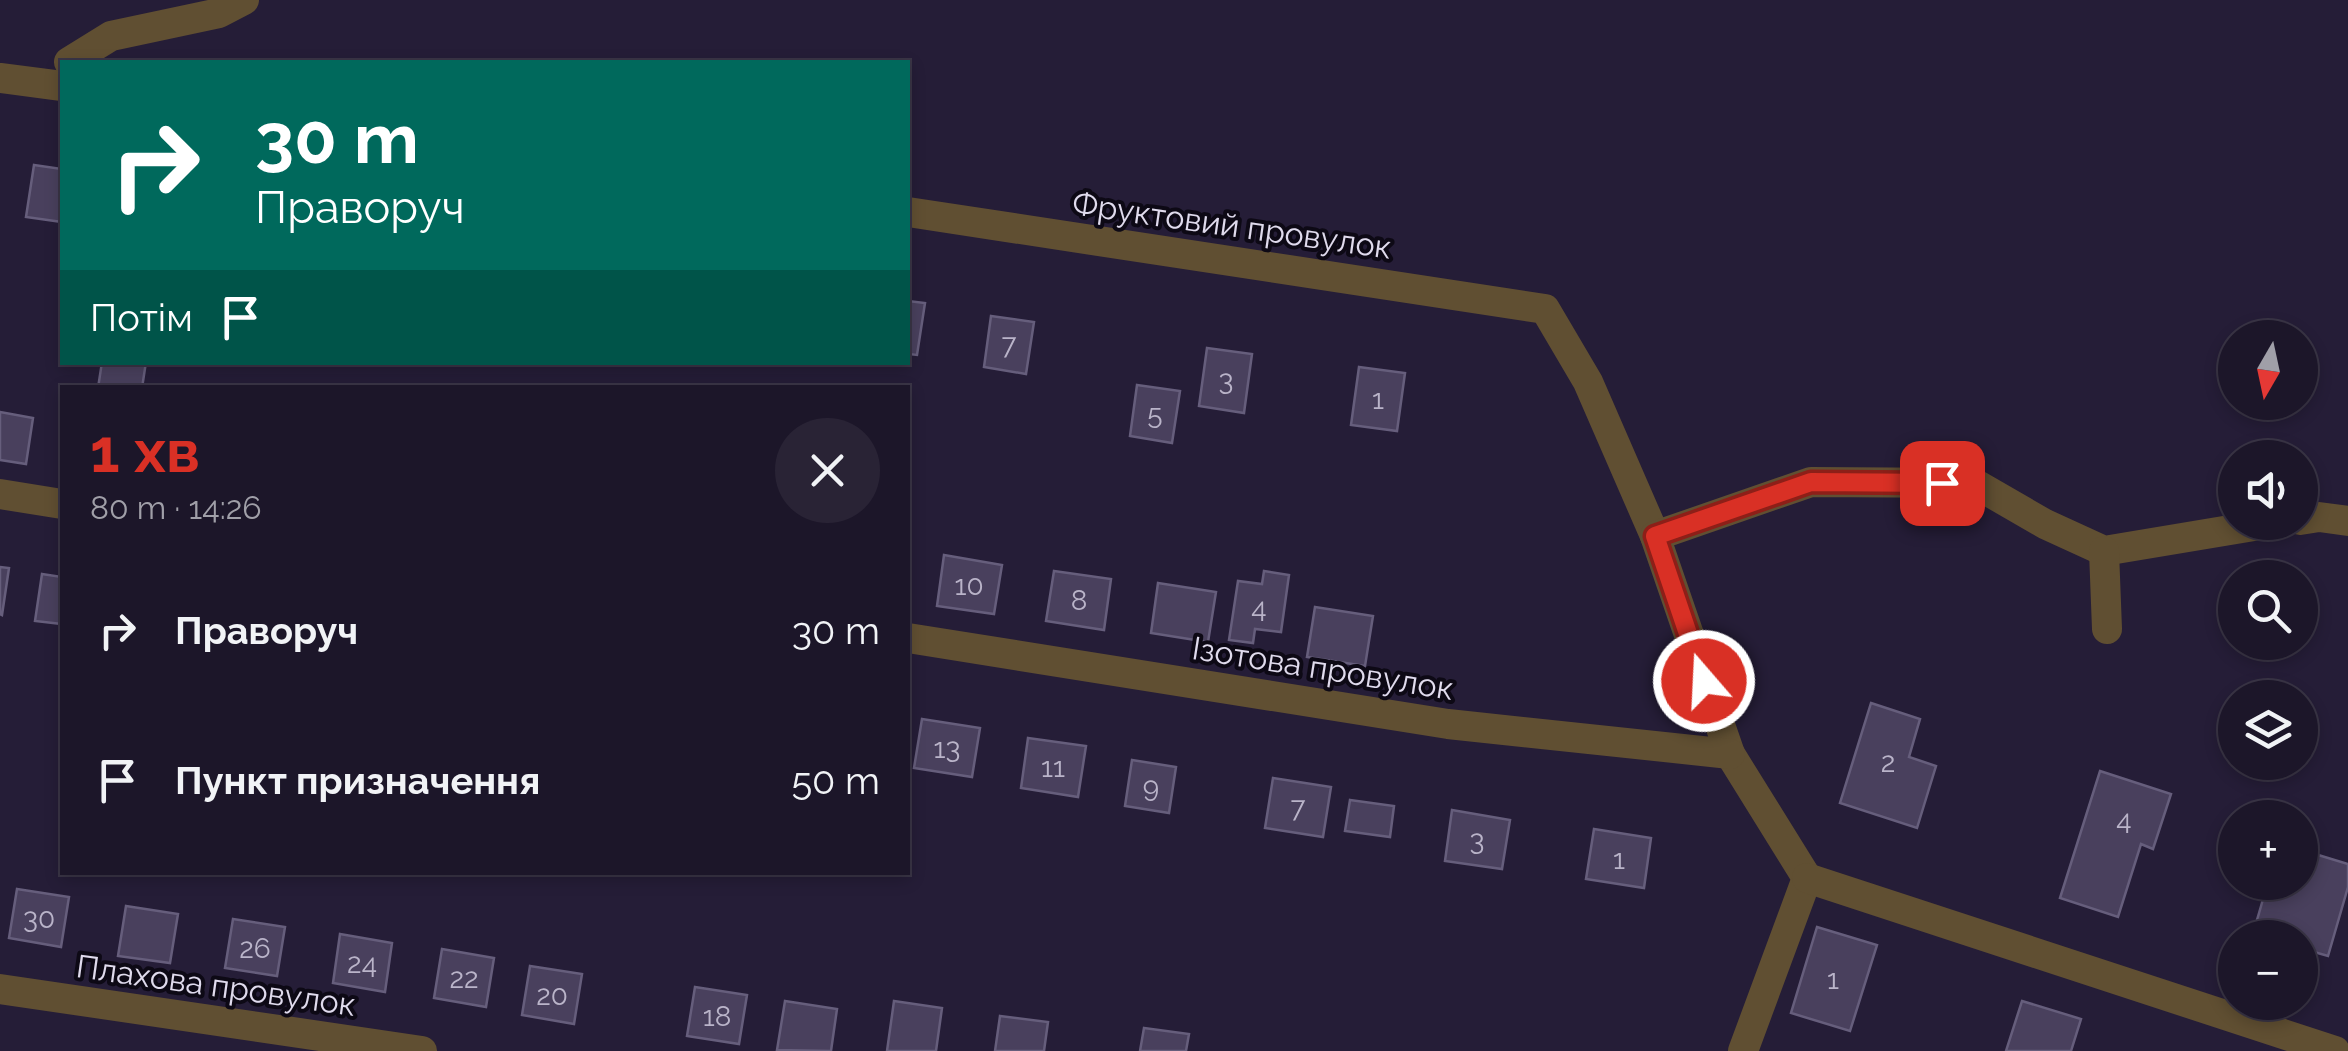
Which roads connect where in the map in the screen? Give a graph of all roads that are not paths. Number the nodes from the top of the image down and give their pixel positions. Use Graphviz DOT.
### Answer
graph roads {
  1 [pos="244,0"];
  2 [pos="82,60"];
  3 [pos="60,76"];
  4 [pos="0,78"];
  5 [pos="910,212"];
  6 [pos="0,494"];
  7 [pos="60,504"];
  8 [pos="2318,517"];
  9 [pos="2348,521"];
  10 [pos="2218,532"];
  11 [pos="1655,536"];
  12 [pos="2104,551"];
  13 [pos="2107,629"];
  14 [pos="910,638"];
  15 [pos="1730,754"];
  16 [pos="1806,878"];
  17 [pos="0,989"];
  18 [pos="422,1051"];
  19 [pos="1742,1051"];
  20 [pos="2336,1051"];
  1 -- 2 [label="street"];
  3 -- 4 [label="street"];
  5 -- 11 [label="street, Фруктовий провулок"];
  6 -- 7 [label="street"];
  8 -- 9 [label="street"];
  10 -- 12 [label="street"];
  11 -- 12 [label="street"];
  11 -- 15 [label="street"];
  12 -- 13 [label="street"];
  14 -- 15 [label="street, Ізотова провулок"];
  15 -- 16 [label="street"];
  16 -- 19 [label="street"];
  16 -- 20 [label="street"];
  17 -- 18 [label="street, Плахова провулок"];
}
